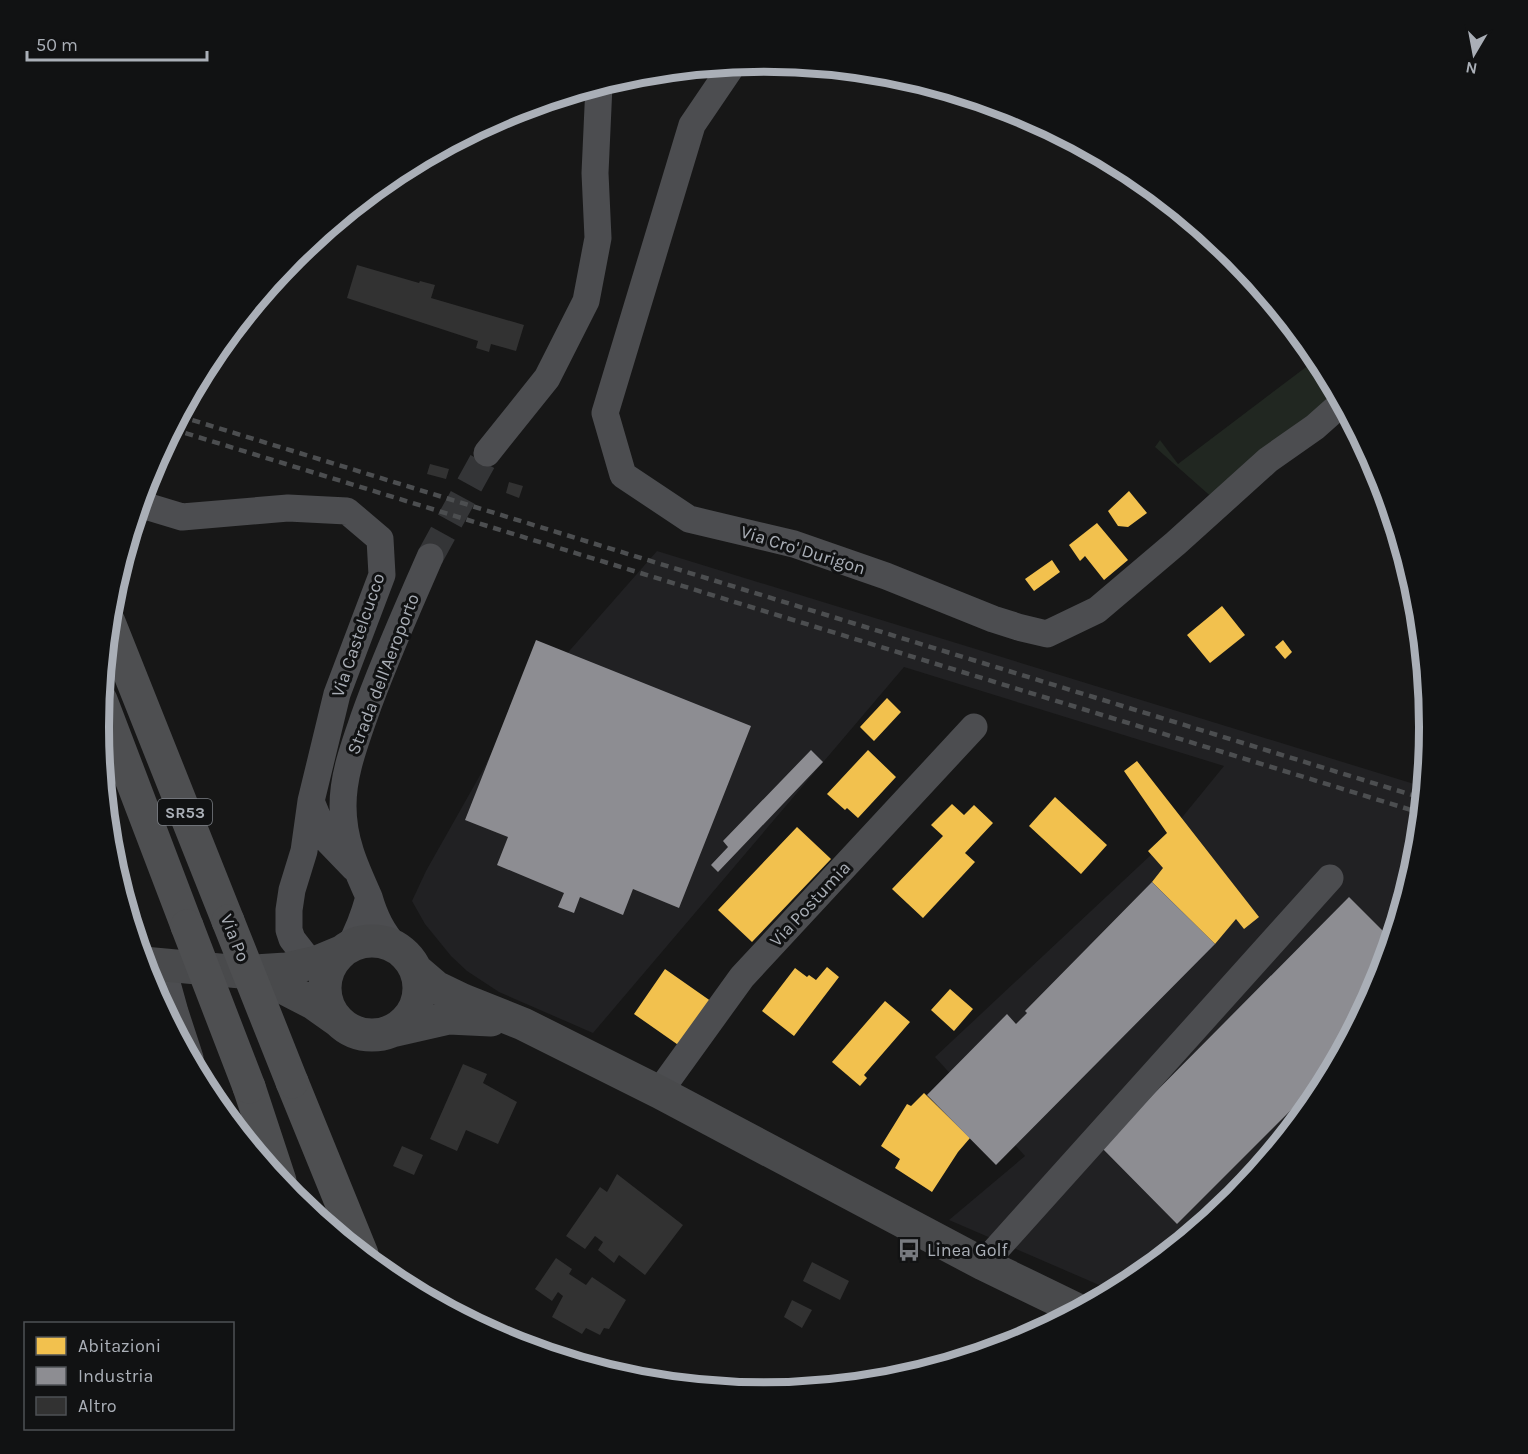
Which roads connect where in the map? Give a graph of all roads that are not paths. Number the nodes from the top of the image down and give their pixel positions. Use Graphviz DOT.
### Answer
graph roads {
  1 [pos="727,73"];
  2 [pos="599,93"];
  3 [pos="1336,409"];
  4 [pos="487,453"];
  5 [pos="148,506"];
  6 [pos="430,557"];
  7 [pos="116,639"];
  8 [pos="109,721"];
  9 [pos="974,728"];
  10 [pos="311,801"];
  11 [pos="1330,878"];
  12 [pos="364,885"];
  13 [pos="336,953"];
  14 [pos="405,958"];
  15 [pos="153,964"];
  16 [pos="241,972"];
  17 [pos="157,973"];
  18 [pos="176,1014"];
  19 [pos="337,1020"];
  20 [pos="523,1024"];
  21 [pos="392,1031"];
  22 [pos="659,1092"];
  23 [pos="273,1160"];
  24 [pos="356,1239"];
  25 [pos="983,1263"];
  26 [pos="1069,1306"];
  1 -- 3 [label="street, Via Cro' Durigon"];
  2 -- 4 [label="street"];
  5 -- 10 [label="street, Via Castelcucco"];
  6 -- 12 [label="street, Strada dell'Aeroporto"];
  7 -- 24 [label="highway, Via Po / SR53, bridge"];
  8 -- 23 [label="highway, SR53, bridge"];
  9 -- 22 [label="street, Via Postumia"];
  10 -- 12 [label="street"];
  10 -- 13 [label="street, Via Castelcucco"];
  11 -- 25 [label="street"];
  12 -- 13 [label="street"];
  12 -- 14 [label="street, Strada dell'Aeroporto"];
  13 -- 14 [label="main road"];
  13 -- 16 [label="main road"];
  13 -- 19 [label="main road"];
  14 -- 20 [label="main road"];
  14 -- 21 [label="main road"];
  15 -- 16 [label="main road"];
  16 -- 19 [label="main road"];
  17 -- 18 [label="street"];
  19 -- 21 [label="main road"];
  20 -- 21 [label="main road"];
  20 -- 22 [label="main road"];
  22 -- 25 [label="main road"];
  25 -- 26 [label="main road"];
}
